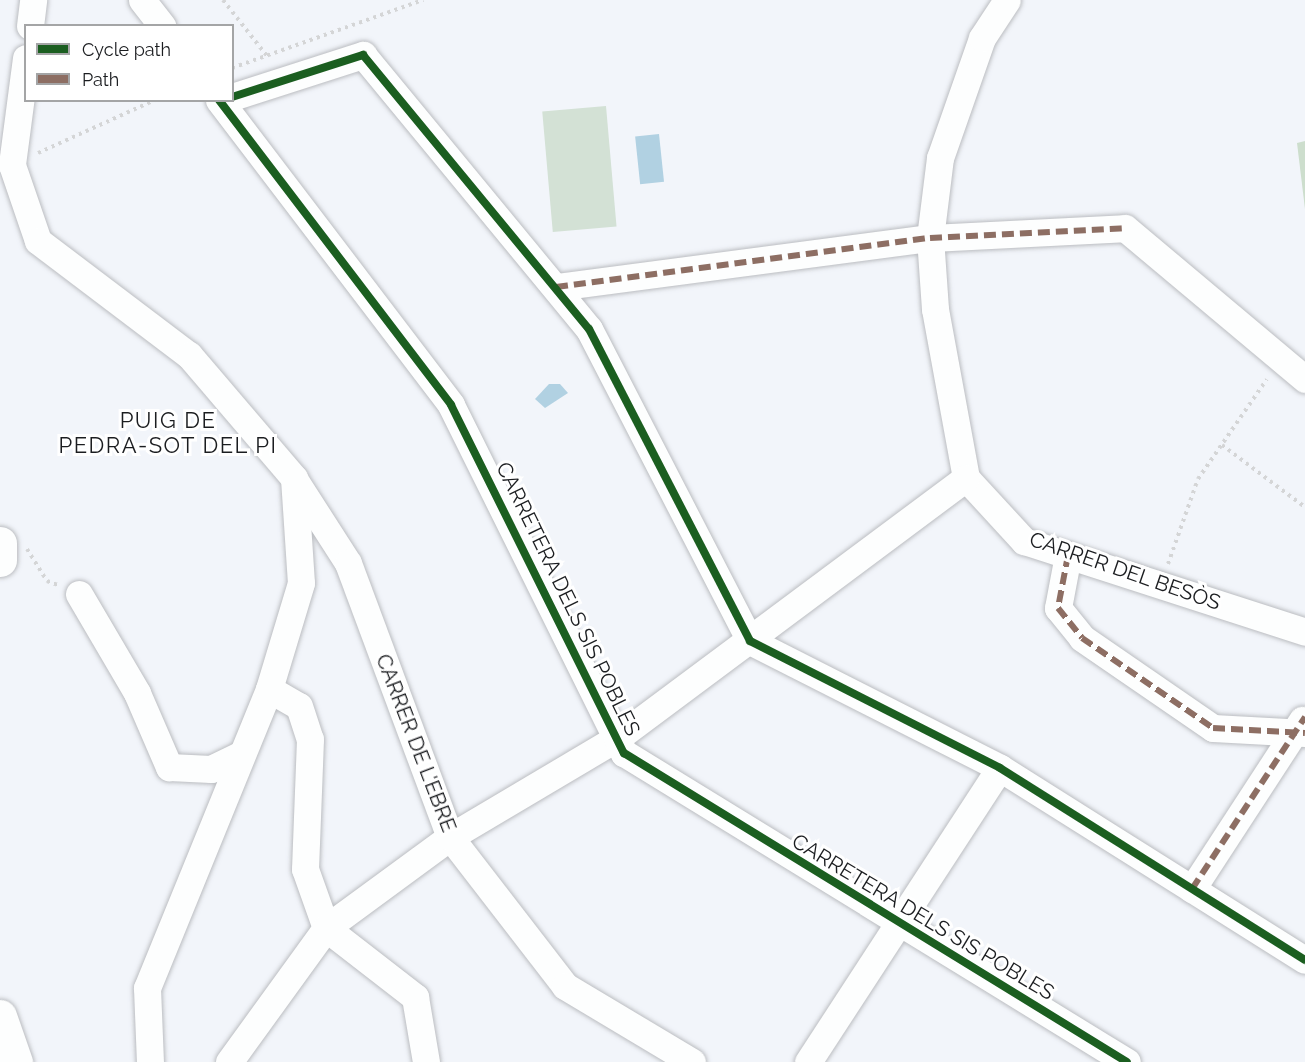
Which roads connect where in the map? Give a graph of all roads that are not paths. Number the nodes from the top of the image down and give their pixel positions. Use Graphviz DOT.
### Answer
graph roads {
  1 [pos="33,0"];
  2 [pos="142,0"];
  3 [pos="1007,0"];
  4 [pos="30,24"];
  5 [pos="160,24"];
  6 [pos="24,73"];
  7 [pos="234,96"];
  8 [pos="220,102"];
  9 [pos="930,238"];
  10 [pos="556,287"];
  11 [pos="1305,380"];
  12 [pos="294,478"];
  13 [pos="966,478"];
  14 [pos="1068,555"];
  15 [pos="79,594"];
  16 [pos="1305,632"];
  17 [pos="750,641"];
  18 [pos="269,689"];
  19 [pos="1301,727"];
  20 [pos="617,738"];
  21 [pos="242,754"];
  22 [pos="1000,768"];
  23 [pos="450,837"];
  24 [pos="1192,889"];
  25 [pos="895,923"];
  26 [pos="326,928"];
  27 [pos="1305,960"];
  28 [pos="0,1016"];
  29 [pos="16,1062"];
  30 [pos="150,1062"];
  31 [pos="229,1062"];
  32 [pos="426,1062"];
  33 [pos="692,1062"];
  34 [pos="808,1062"];
  35 [pos="1127,1062"];
  1 -- 4 [label="street"];
  2 -- 5 [label="street"];
  3 -- 9 [label="street"];
  6 -- 12 [label="street, CARRER DE L'EBRE"];
  7 -- 10 [label="street"];
  8 -- 20 [label="street, CARRETERA DELS SIS POBLES"];
  9 -- 10 [label="street"];
  9 -- 11 [label="street"];
  9 -- 13 [label="street"];
  10 -- 17 [label="street"];
  12 -- 18 [label="street"];
  12 -- 23 [label="street, CARRER DE L'EBRE"];
  13 -- 14 [label="street, CARRER DEL BESÒS"];
  13 -- 17 [label="street"];
  14 -- 16 [label="street, CARRER DEL BESÒS"];
  14 -- 19 [label="street"];
  15 -- 21 [label="street"];
  17 -- 20 [label="street"];
  17 -- 22 [label="street"];
  18 -- 21 [label="street"];
  18 -- 26 [label="street"];
  19 -- 24 [label="street"];
  20 -- 23 [label="street"];
  20 -- 25 [label="street, CARRETERA DELS SIS POBLES"];
  21 -- 30 [label="street"];
  22 -- 24 [label="street"];
  22 -- 25 [label="street"];
  23 -- 26 [label="street"];
  23 -- 33 [label="street, CARRER DE L'EBRE"];
  24 -- 27 [label="street"];
  25 -- 34 [label="street"];
  25 -- 35 [label="street, CARRETERA DELS SIS POBLES"];
  26 -- 31 [label="street"];
  26 -- 32 [label="street"];
  28 -- 29 [label="highway"];
}
